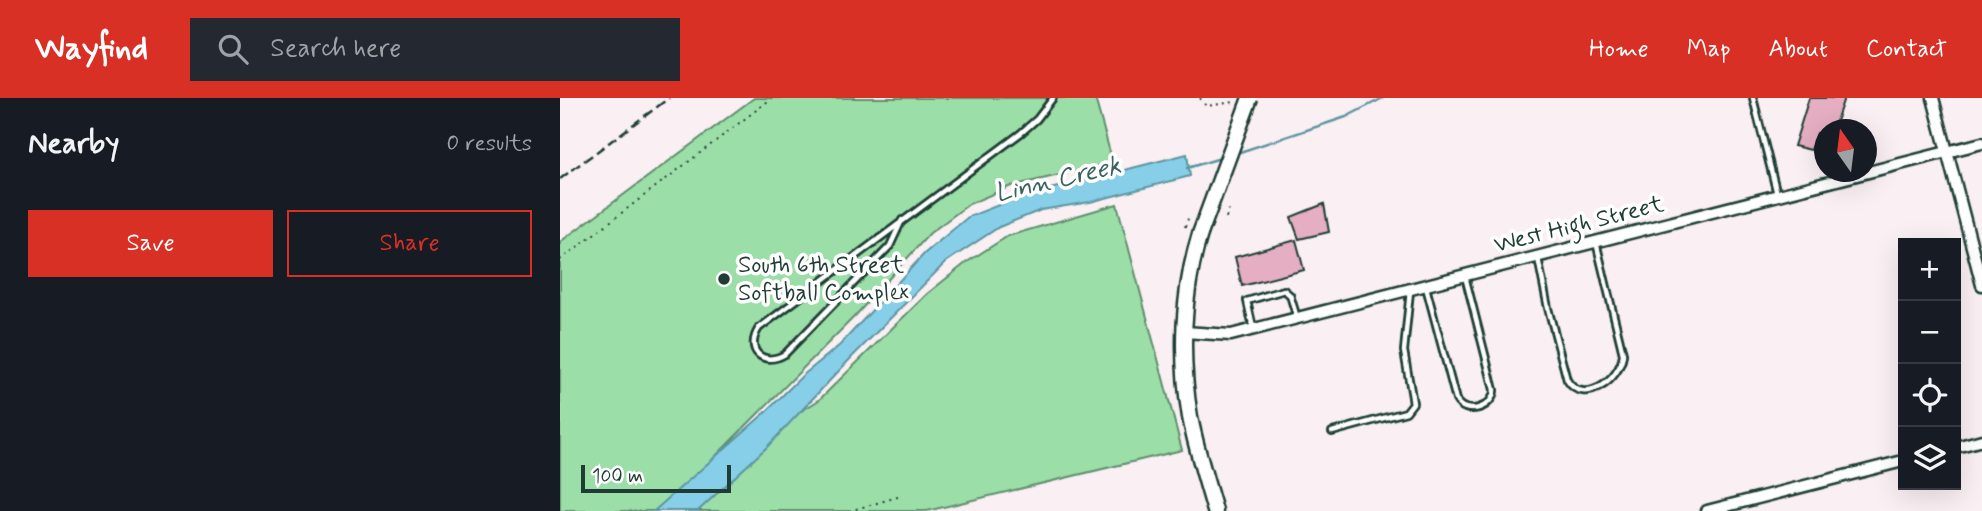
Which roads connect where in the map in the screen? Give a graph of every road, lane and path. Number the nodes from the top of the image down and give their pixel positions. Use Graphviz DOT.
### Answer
graph roads {
  1 [pos="772,98"];
  2 [pos="1053,98"];
  3 [pos="1200,98"];
  4 [pos="1232,98"];
  5 [pos="1753,98"];
  6 [pos="1933,98"];
  7 [pos="1246,99"];
  8 [pos="1229,103"];
  9 [pos="1982,143"];
  10 [pos="1947,152"];
  11 [pos="1777,195"];
  12 [pos="1230,206"];
  13 [pos="1189,216"];
  14 [pos="1226,218"];
  15 [pos="902,220"];
  16 [pos="1185,227"];
  17 [pos="1596,242"];
  18 [pos="1537,257"];
  19 [pos="560,260"];
  20 [pos="1465,276"];
  21 [pos="1982,285"];
  22 [pos="1425,286"];
  23 [pos="1410,290"];
  24 [pos="1297,318"];
  25 [pos="1253,329"];
  26 [pos="1184,332"];
  27 [pos="1332,432"];
  28 [pos="1982,440"];
  29 [pos="1961,446"];
  30 [pos="1898,462"];
  31 [pos="901,496"];
  32 [pos="849,511"];
  33 [pos="1214,511"];
  34 [pos="1707,511"];
  1 -- 19 [label="path"];
  2 -- 15 [label="lane"];
  3 -- 8 [label="path"];
  4 -- 8 [label="path"];
  5 -- 11 [label="lane"];
  6 -- 10 [label="street"];
  7 -- 8 [label="path"];
  7 -- 26 [label="main road, bridge"];
  9 -- 10 [label="street, West High Street"];
  10 -- 11 [label="street, West High Street"];
  10 -- 21 [label="street"];
  11 -- 17 [label="street, West High Street"];
  12 -- 14 [label="path"];
  13 -- 16 [label="path"];
  15 -- 15 [label="lane"];
  17 -- 18 [label="street, West High Street"];
  17 -- 18 [label="lane"];
  18 -- 20 [label="street, West High Street"];
  20 -- 22 [label="street, West High Street"];
  20 -- 22 [label="lane"];
  22 -- 23 [label="street, West High Street"];
  23 -- 24 [label="street, West High Street"];
  23 -- 27 [label="lane"];
  24 -- 25 [label="street, West High Street"];
  24 -- 25 [label="lane"];
  25 -- 26 [label="street, West High Street"];
  26 -- 33 [label="main road"];
  28 -- 29 [label="street"];
  30 -- 34 [label="street"];
  31 -- 32 [label="path"];
}
